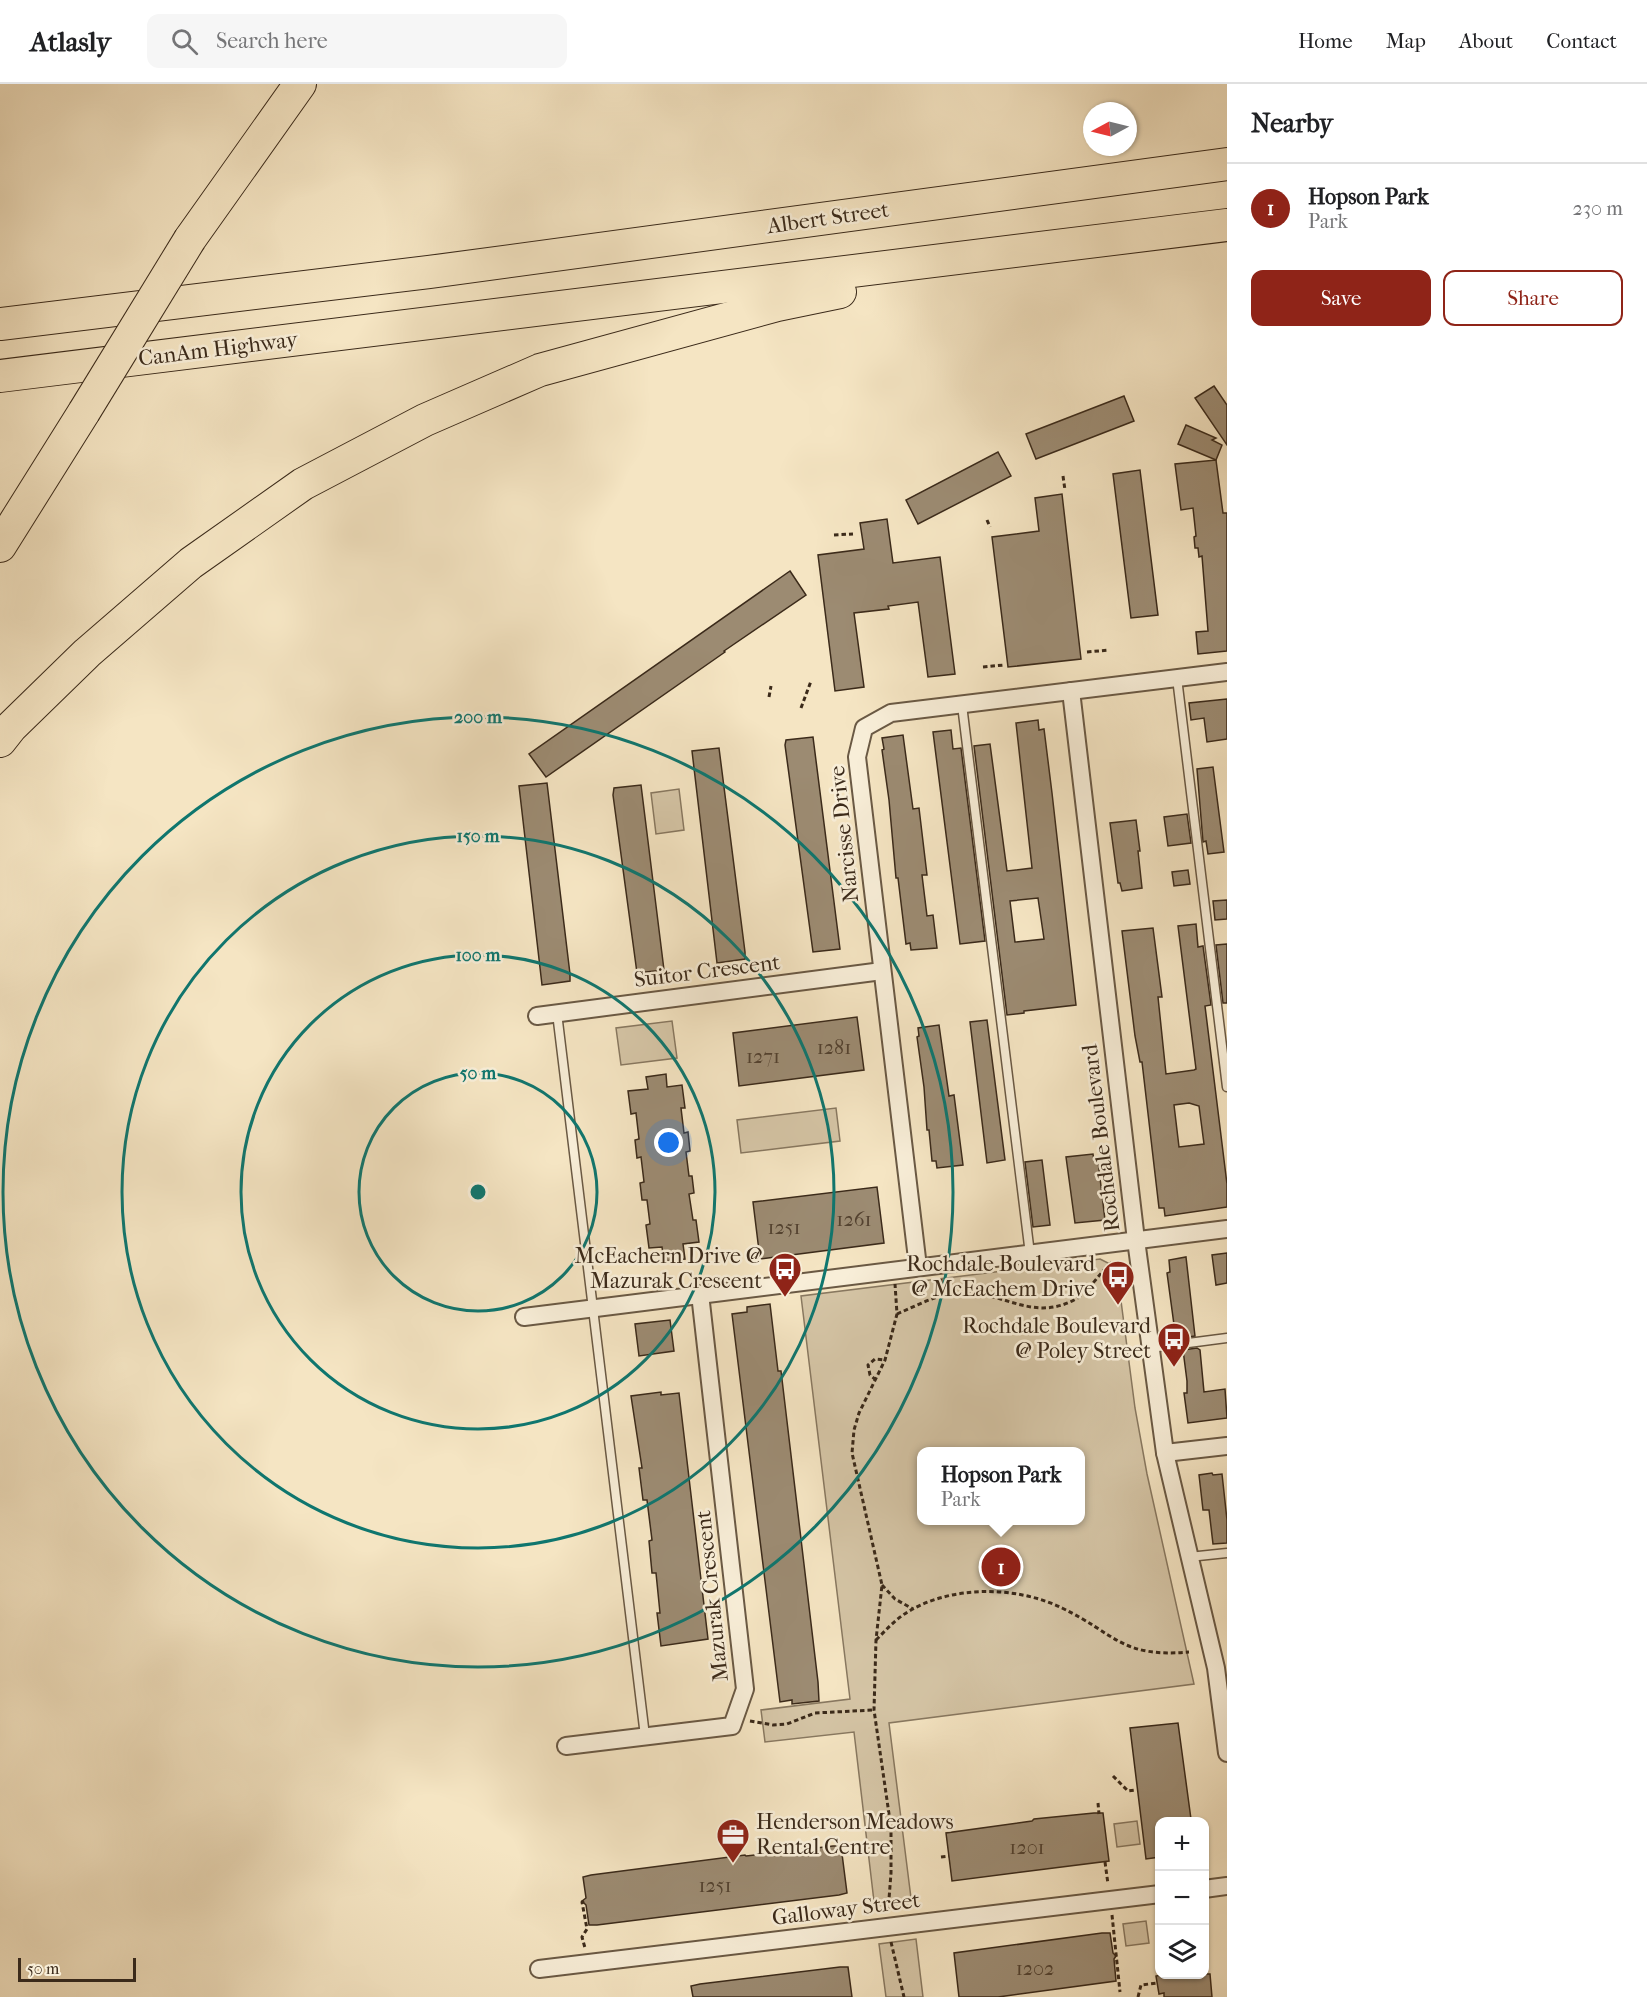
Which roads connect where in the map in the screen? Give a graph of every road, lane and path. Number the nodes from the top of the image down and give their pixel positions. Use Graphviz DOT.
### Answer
graph roads {
  1 [pos="300,84"];
  2 [pos="1227,164"];
  3 [pos="1227,225"];
  4 [pos="983,256"];
  5 [pos="0,324"];
  6 [pos="0,376"];
  7 [pos="1063,476"];
  8 [pos="1065,490"];
  9 [pos="987,520"];
  10 [pos="990,527"];
  11 [pos="853,534"];
  12 [pos="834,535"];
  13 [pos="0,546"];
  14 [pos="1109,650"];
  15 [pos="1087,652"];
  16 [pos="1004,665"];
  17 [pos="983,667"];
  18 [pos="1227,672"];
  19 [pos="1177,678"];
  20 [pos="811,681"];
  21 [pos="771,686"];
  22 [pos="1071,691"];
  23 [pos="769,697"];
  24 [pos="962,705"];
  25 [pos="801,708"];
  26 [pos="0,741"];
  27 [pos="882,971"];
  28 [pos="557,1013"];
  29 [pos="537,1016"];
  30 [pos="1227,1087"];
  31 [pos="1227,1229"];
  32 [pos="1136,1240"];
  33 [pos="1030,1254"];
  34 [pos="1113,1262"];
  35 [pos="918,1267"];
  36 [pos="941,1277"];
  37 [pos="895,1282"];
  38 [pos="700,1294"];
  39 [pos="942,1295"];
  40 [pos="593,1307"];
  41 [pos="897,1314"];
  42 [pos="524,1317"];
  43 [pos="1227,1338"];
  44 [pos="1149,1348"];
  45 [pos="885,1360"];
  46 [pos="876,1380"];
  47 [pos="1227,1446"];
  48 [pos="1164,1454"];
  49 [pos="1227,1553"];
  50 [pos="1188,1557"];
  51 [pos="882,1586"];
  52 [pos="914,1609"];
  53 [pos="876,1640"];
  54 [pos="1189,1652"];
  55 [pos="1222,1667"];
  56 [pos="874,1710"];
  57 [pos="735,1718"];
  58 [pos="645,1736"];
  59 [pos="566,1746"];
  60 [pos="1227,1753"];
  61 [pos="1113,1776"];
  62 [pos="1136,1790"];
  63 [pos="1098,1803"];
  64 [pos="1099,1814"];
  65 [pos="949,1856"];
  66 [pos="941,1857"];
  67 [pos="1105,1862"];
  68 [pos="1108,1886"];
  69 [pos="1227,1887"];
  70 [pos="1209,1889"];
  71 [pos="1155,1895"];
  72 [pos="585,1901"];
  73 [pos="1112,1915"];
  74 [pos="890,1927"];
  75 [pos="589,1950"];
  76 [pos="539,1969"];
  77 [pos="1157,1983"];
  78 [pos="1120,1992"];
  79 [pos="904,1997"];
  80 [pos="1137,1997"];
  1 -- 13 [label="highway, bridge"];
  2 -- 5 [label="highway, Albert Street"];
  3 -- 4 [label="highway"];
  4 -- 6 [label="highway, CanAm Highway"];
  4 -- 26 [label="highway"];
  7 -- 8 [label="path"];
  9 -- 10 [label="path"];
  11 -- 12 [label="path"];
  14 -- 15 [label="path"];
  16 -- 17 [label="path"];
  18 -- 19 [label="street, Narcisse Drive"];
  19 -- 22 [label="street, Narcisse Drive"];
  19 -- 30 [label="lane"];
  20 -- 25 [label="path"];
  21 -- 23 [label="path"];
  22 -- 24 [label="street, Narcisse Drive"];
  22 -- 32 [label="street, Rochdale Boulevard"];
  24 -- 27 [label="street, Narcisse Drive"];
  24 -- 33 [label="lane"];
  27 -- 28 [label="street, Suitor Crescent"];
  27 -- 35 [label="street, Narcisse Drive"];
  28 -- 29 [label="street, Suitor Crescent"];
  28 -- 40 [label="lane"];
  31 -- 32 [label="street"];
  32 -- 33 [label="street"];
  32 -- 44 [label="street, Rochdale Boulevard"];
  33 -- 35 [label="street"];
  34 -- 39 [label="path"];
  35 -- 38 [label="street"];
  36 -- 39 [label="path"];
  37 -- 41 [label="path"];
  38 -- 40 [label="street"];
  38 -- 57 [label="street, Mazurak Crescent"];
  39 -- 41 [label="path"];
  40 -- 42 [label="street"];
  40 -- 58 [label="lane"];
  41 -- 45 [label="path"];
  43 -- 44 [label="lane"];
  44 -- 48 [label="street, Rochdale Boulevard"];
  45 -- 46 [label="path"];
  45 -- 46 [label="path"];
  46 -- 51 [label="path"];
  47 -- 48 [label="street"];
  48 -- 50 [label="street, Rochdale Boulevard"];
  49 -- 50 [label="lane"];
  50 -- 55 [label="street, Rochdale Boulevard"];
  51 -- 52 [label="path"];
  51 -- 53 [label="path"];
  52 -- 53 [label="path"];
  52 -- 54 [label="path"];
  53 -- 56 [label="path"];
  55 -- 60 [label="street, Rochdale Boulevard"];
  56 -- 57 [label="path"];
  56 -- 74 [label="path"];
  57 -- 58 [label="street"];
  58 -- 59 [label="street"];
  61 -- 62 [label="path"];
  63 -- 64 [label="path"];
  65 -- 66 [label="path"];
  67 -- 68 [label="path"];
  69 -- 70 [label="street"];
  71 -- 74 [label="street, Galloway Street"];
  72 -- 75 [label="path"];
  73 -- 78 [label="path"];
  74 -- 76 [label="street, Galloway Street"];
  74 -- 79 [label="path"];
  77 -- 80 [label="path"];
}
